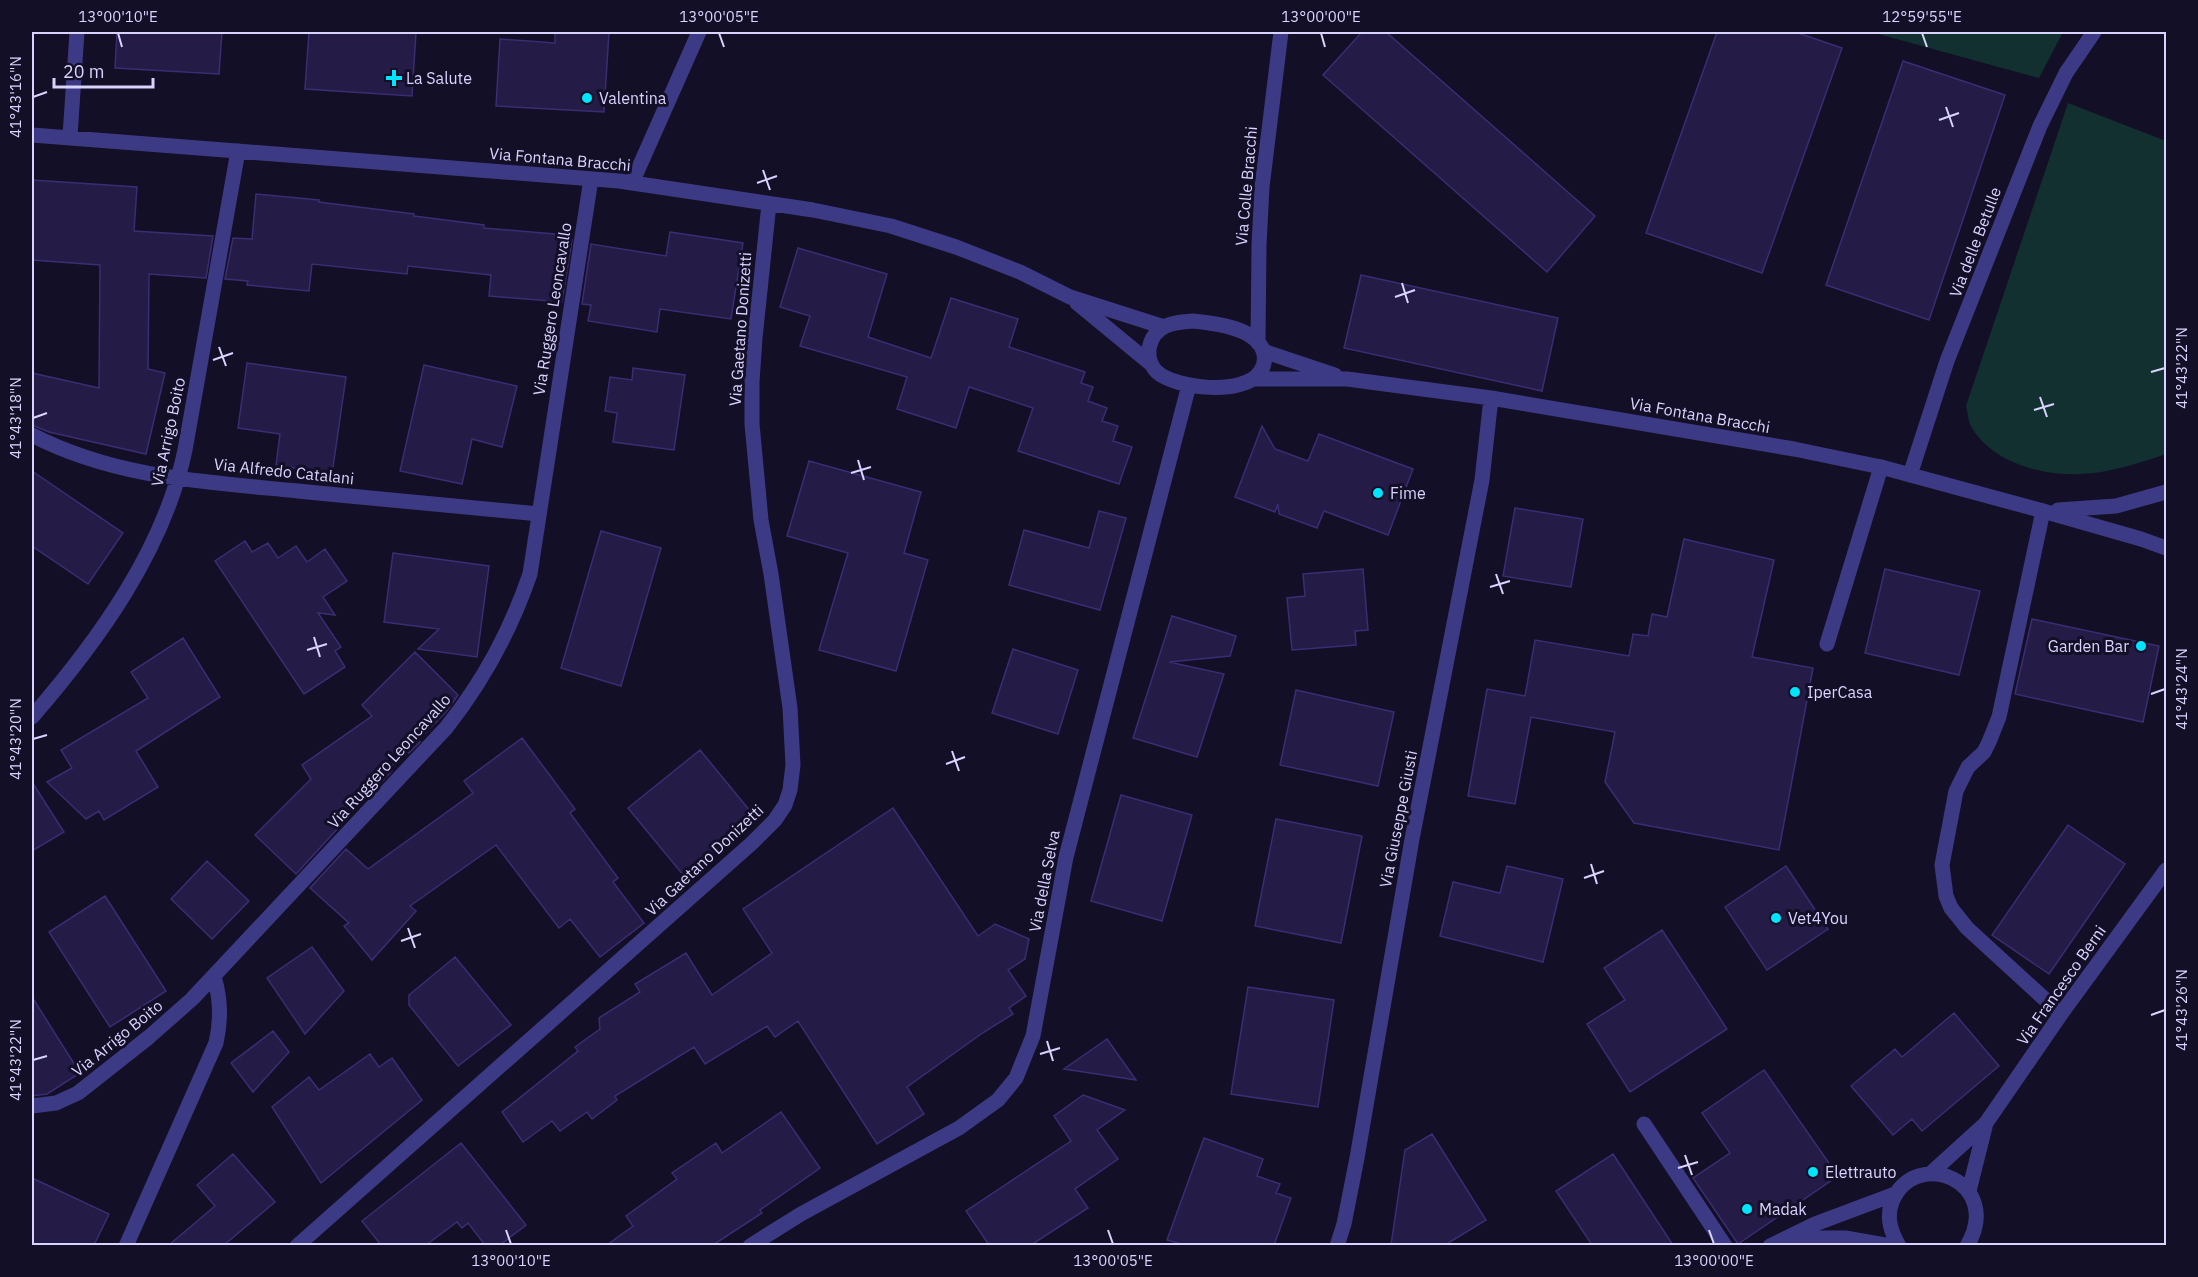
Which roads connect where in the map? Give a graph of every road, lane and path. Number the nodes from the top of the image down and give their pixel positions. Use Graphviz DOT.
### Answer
graph roads {
  1 [pos="77,32"];
  2 [pos="699,32"];
  3 [pos="1281,32"];
  4 [pos="2094,32"];
  5 [pos="32,135"];
  6 [pos="70,136"];
  7 [pos="238,151"];
  8 [pos="591,179"];
  9 [pos="632,183"];
  10 [pos="769,204"];
  11 [pos="1070,297"];
  12 [pos="1164,327"];
  13 [pos="1261,347"];
  14 [pos="1151,364"];
  15 [pos="1253,379"];
  16 [pos="1347,379"];
  17 [pos="1189,385"];
  18 [pos="1491,398"];
  19 [pos="32,435"];
  20 [pos="1881,467"];
  21 [pos="1910,475"];
  22 [pos="179,479"];
  23 [pos="2166,492"];
  24 [pos="2043,510"];
  25 [pos="539,514"];
  26 [pos="2166,548"];
  27 [pos="1827,644"];
  28 [pos="32,717"];
  29 [pos="2166,870"];
  30 [pos="2161,886"];
  31 [pos="214,977"];
  32 [pos="2061,1014"];
  33 [pos="32,1106"];
  34 [pos="1986,1122"];
  35 [pos="1644,1124"];
  36 [pos="1930,1173"];
  37 [pos="1969,1191"];
  38 [pos="1895,1194"];
  39 [pos="1776,1242"];
  40 [pos="299,1244"];
  41 [pos="126,1245"];
  42 [pos="750,1245"];
  43 [pos="1337,1245"];
  44 [pos="1725,1245"];
  45 [pos="1891,1245"];
  46 [pos="1899,1245"];
  47 [pos="1967,1245"];
  1 -- 6 [label="street"];
  2 -- 9 [label="street"];
  3 -- 13 [label="street, Via Colle Bracchi"];
  4 -- 21 [label="street, Via delle Betulle"];
  5 -- 6 [label="street, Via Fontana Bracchi"];
  6 -- 7 [label="street, Via Fontana Bracchi"];
  7 -- 8 [label="street, Via Fontana Bracchi"];
  7 -- 22 [label="street, Via Arrigo Boito"];
  8 -- 9 [label="street, Via Fontana Bracchi"];
  8 -- 25 [label="street, Via Ruggero Leoncavallo"];
  9 -- 10 [label="street, Via Fontana Bracchi"];
  10 -- 11 [label="street, Via Fontana Bracchi"];
  10 -- 40 [label="street, Via Gaetano Donizetti"];
  11 -- 12 [label="street, Via Fontana Bracchi"];
  11 -- 14 [label="street, Via Fontana Bracchi"];
  12 -- 13 [label="street"];
  12 -- 14 [label="street"];
  13 -- 15 [label="street"];
  13 -- 16 [label="street, Via Fontana Bracchi"];
  14 -- 17 [label="street"];
  15 -- 16 [label="street, Via Fontana Bracchi"];
  15 -- 17 [label="street"];
  16 -- 18 [label="street, Via Fontana Bracchi"];
  17 -- 42 [label="street, Via della Selva"];
  18 -- 20 [label="street, Via Fontana Bracchi"];
  18 -- 43 [label="street, Via Giuseppe Giusti"];
  19 -- 22 [label="street, Via Alfredo Catalani"];
  20 -- 21 [label="street, Via Fontana Bracchi"];
  20 -- 27 [label="street"];
  21 -- 24 [label="street, Via Fontana Bracchi"];
  22 -- 25 [label="street, Via Alfredo Catalani"];
  22 -- 28 [label="street, Via Arrigo Boito"];
  23 -- 24 [label="street, Via Fontana Bracchi"];
  24 -- 26 [label="street, Via Fontana Bracchi"];
  24 -- 32 [label="street"];
  25 -- 31 [label="street, Via Ruggero Leoncavallo"];
  29 -- 30 [label="street, Via Francesco Berni"];
  30 -- 32 [label="street, Via Francesco Berni"];
  31 -- 33 [label="street, Via Arrigo Boito"];
  31 -- 41 [label="street"];
  32 -- 34 [label="street, Via Francesco Berni"];
  34 -- 36 [label="street, Via Francesco Berni"];
  34 -- 37 [label="street, Via Francesco Berni"];
  35 -- 44 [label="street"];
  36 -- 37 [label="street"];
  36 -- 38 [label="street, Via Francesco Berni"];
  37 -- 47 [label="street, Via Francesco Berni"];
  38 -- 39 [label="street, Via Francesco Berni"];
  38 -- 46 [label="street"];
  39 -- 45 [label="street, Via Francesco Berni"];
}
